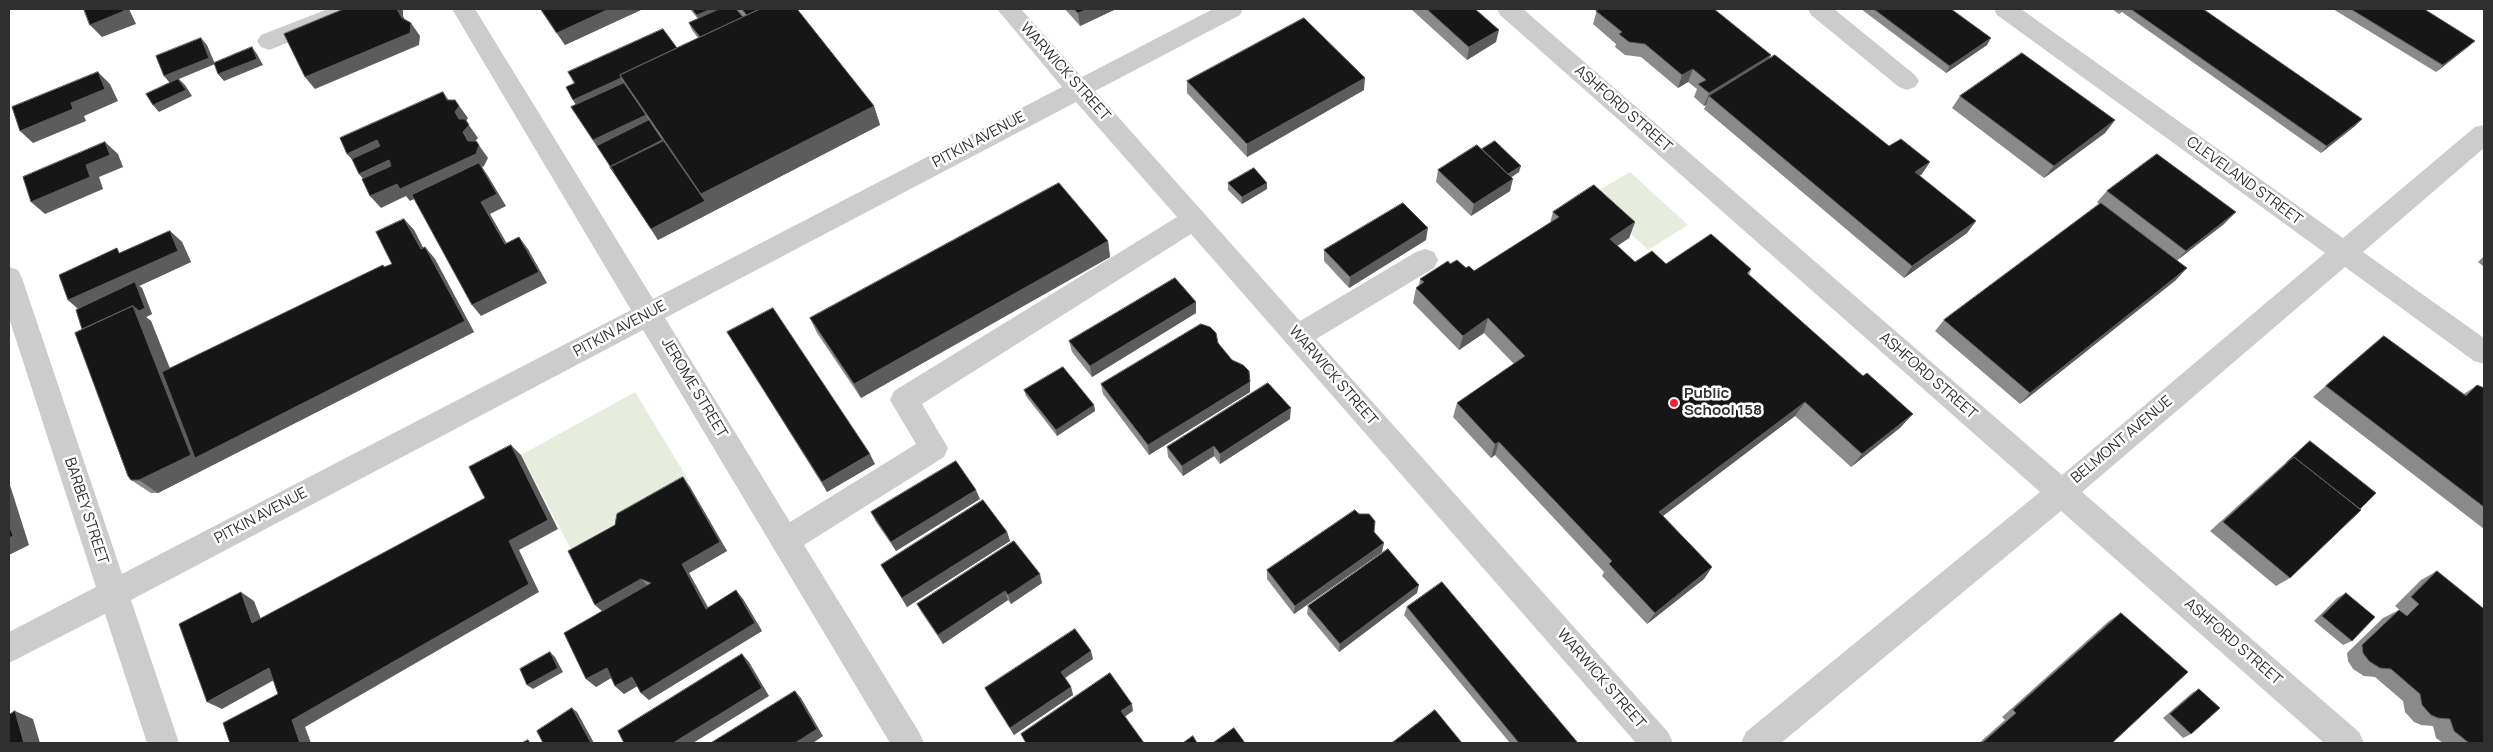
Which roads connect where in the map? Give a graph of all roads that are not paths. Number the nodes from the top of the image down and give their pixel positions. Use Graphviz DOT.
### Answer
graph roads {
  1 [pos="351,9"];
  2 [pos="463,9"];
  3 [pos="1008,9"];
  4 [pos="1232,9"];
  5 [pos="1508,9"];
  6 [pos="1819,9"];
  7 [pos="2005,9"];
  8 [pos="269,41"];
  9 [pos="1907,81"];
  10 [pos="1079,88"];
  11 [pos="2484,134"];
  12 [pos="1195,219"];
  13 [pos="2343,252"];
  14 [pos="1425,260"];
  15 [pos="9,278"];
  16 [pos="649,314"];
  17 [pos="1298,336"];
  18 [pos="2484,353"];
  19 [pos="2062,492"];
  20 [pos="785,540"];
  21 [pos="113,593"];
  22 [pos="9,648"];
  23 [pos="163,743"];
  24 [pos="908,743"];
  25 [pos="1657,743"];
  26 [pos="1757,743"];
  27 [pos="2348,743"];
  1 -- 8 [label="street"];
  2 -- 16 [label="street, JEROME STREET"];
  3 -- 10 [label="street, WARWICK STREET"];
  4 -- 10 [label="street, PITKIN AVENUE"];
  5 -- 19 [label="street, ASHFORD STREET"];
  6 -- 9 [label="street"];
  7 -- 13 [label="street, CLEVELAND STREET"];
  10 -- 12 [label="street, WARWICK STREET"];
  10 -- 16 [label="street, PITKIN AVENUE"];
  11 -- 13 [label="street, BELMONT AVENUE"];
  12 -- 17 [label="street, WARWICK STREET"];
  12 -- 20 [label="street"];
  13 -- 18 [label="street, CLEVELAND STREET"];
  13 -- 19 [label="street, BELMONT AVENUE"];
  14 -- 17 [label="street"];
  15 -- 21 [label="street, BARBEY STREET"];
  16 -- 20 [label="street, JEROME STREET"];
  16 -- 21 [label="street, PITKIN AVENUE"];
  17 -- 25 [label="street, WARWICK STREET"];
  19 -- 26 [label="street, BELMONT AVENUE"];
  19 -- 27 [label="street, ASHFORD STREET"];
  20 -- 24 [label="street, JEROME STREET"];
  21 -- 22 [label="street, PITKIN AVENUE"];
  21 -- 23 [label="street, BARBEY STREET"];
}
